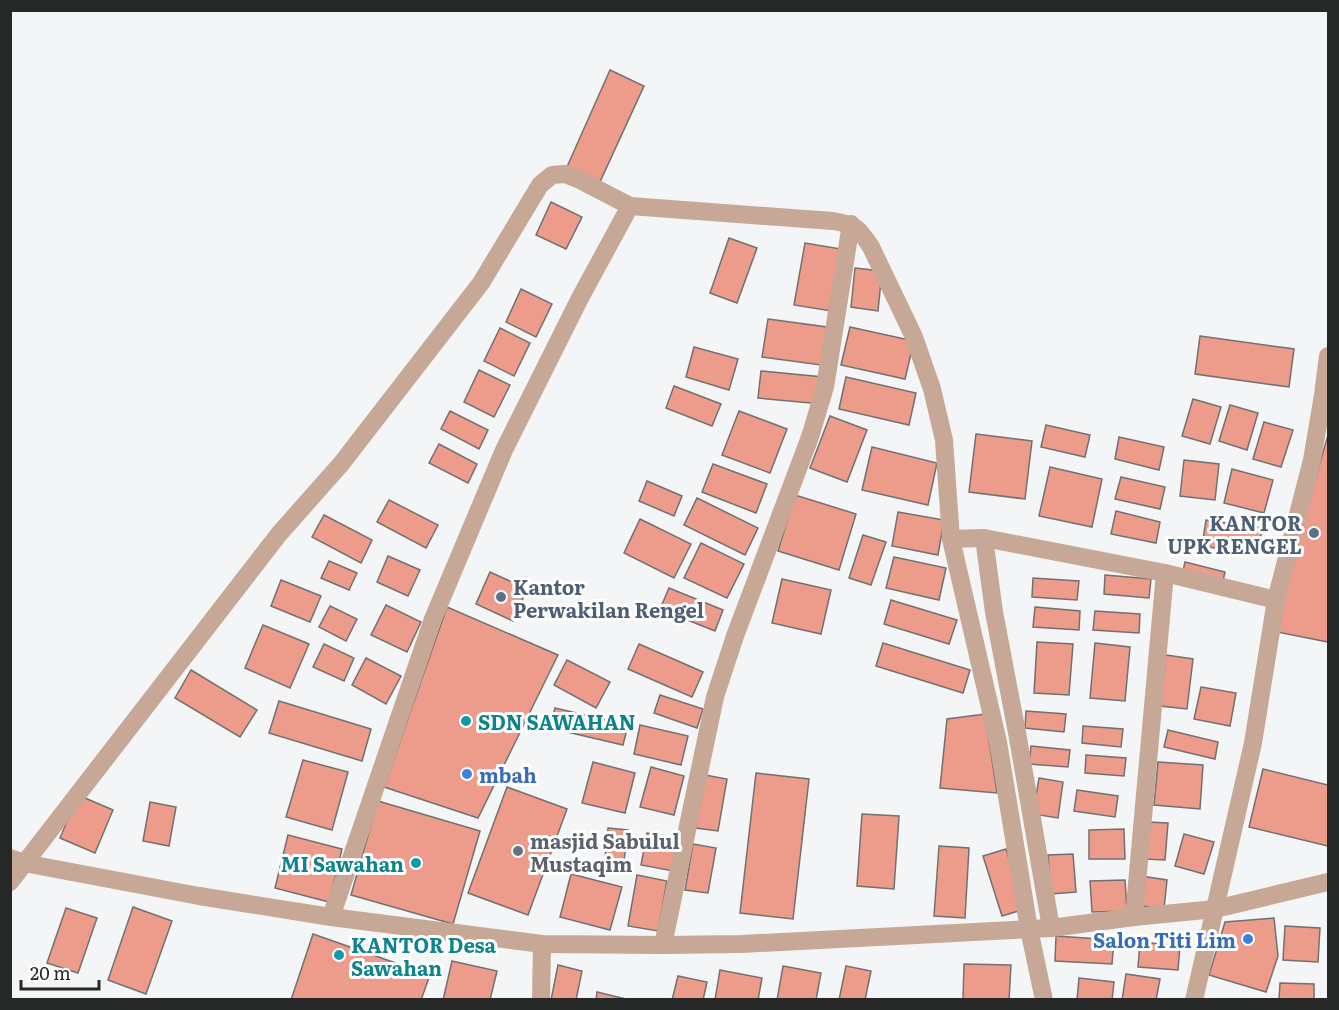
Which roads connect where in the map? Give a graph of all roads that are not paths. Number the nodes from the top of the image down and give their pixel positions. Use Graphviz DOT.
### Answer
graph roads {
  1 [pos="630,206"];
  2 [pos="851,224"];
  3 [pos="1329,356"];
  4 [pos="967,538"];
  5 [pos="1165,573"];
  6 [pos="1276,600"];
  7 [pos="17,860"];
  8 [pos="10,882"];
  9 [pos="1329,882"];
  10 [pos="1215,909"];
  11 [pos="331,917"];
  12 [pos="1134,917"];
  13 [pos="1040,928"];
  14 [pos="542,944"];
  15 [pos="663,945"];
  16 [pos="541,999"];
  17 [pos="1044,999"];
  18 [pos="1194,999"];
  1 -- 2 [label="street"];
  1 -- 7 [label="street"];
  1 -- 11 [label="street"];
  2 -- 4 [label="street"];
  2 -- 15 [label="street"];
  3 -- 6 [label="street"];
  4 -- 5 [label="street"];
  4 -- 13 [label="street"];
  4 -- 13 [label="street"];
  5 -- 6 [label="street"];
  5 -- 12 [label="street"];
  6 -- 10 [label="street"];
  7 -- 8 [label="street"];
  7 -- 11 [label="street"];
  9 -- 10 [label="street"];
  10 -- 12 [label="street"];
  10 -- 18 [label="street"];
  11 -- 14 [label="street"];
  12 -- 13 [label="street"];
  13 -- 15 [label="street"];
  13 -- 17 [label="street"];
  14 -- 15 [label="street"];
  14 -- 16 [label="street"];
}
